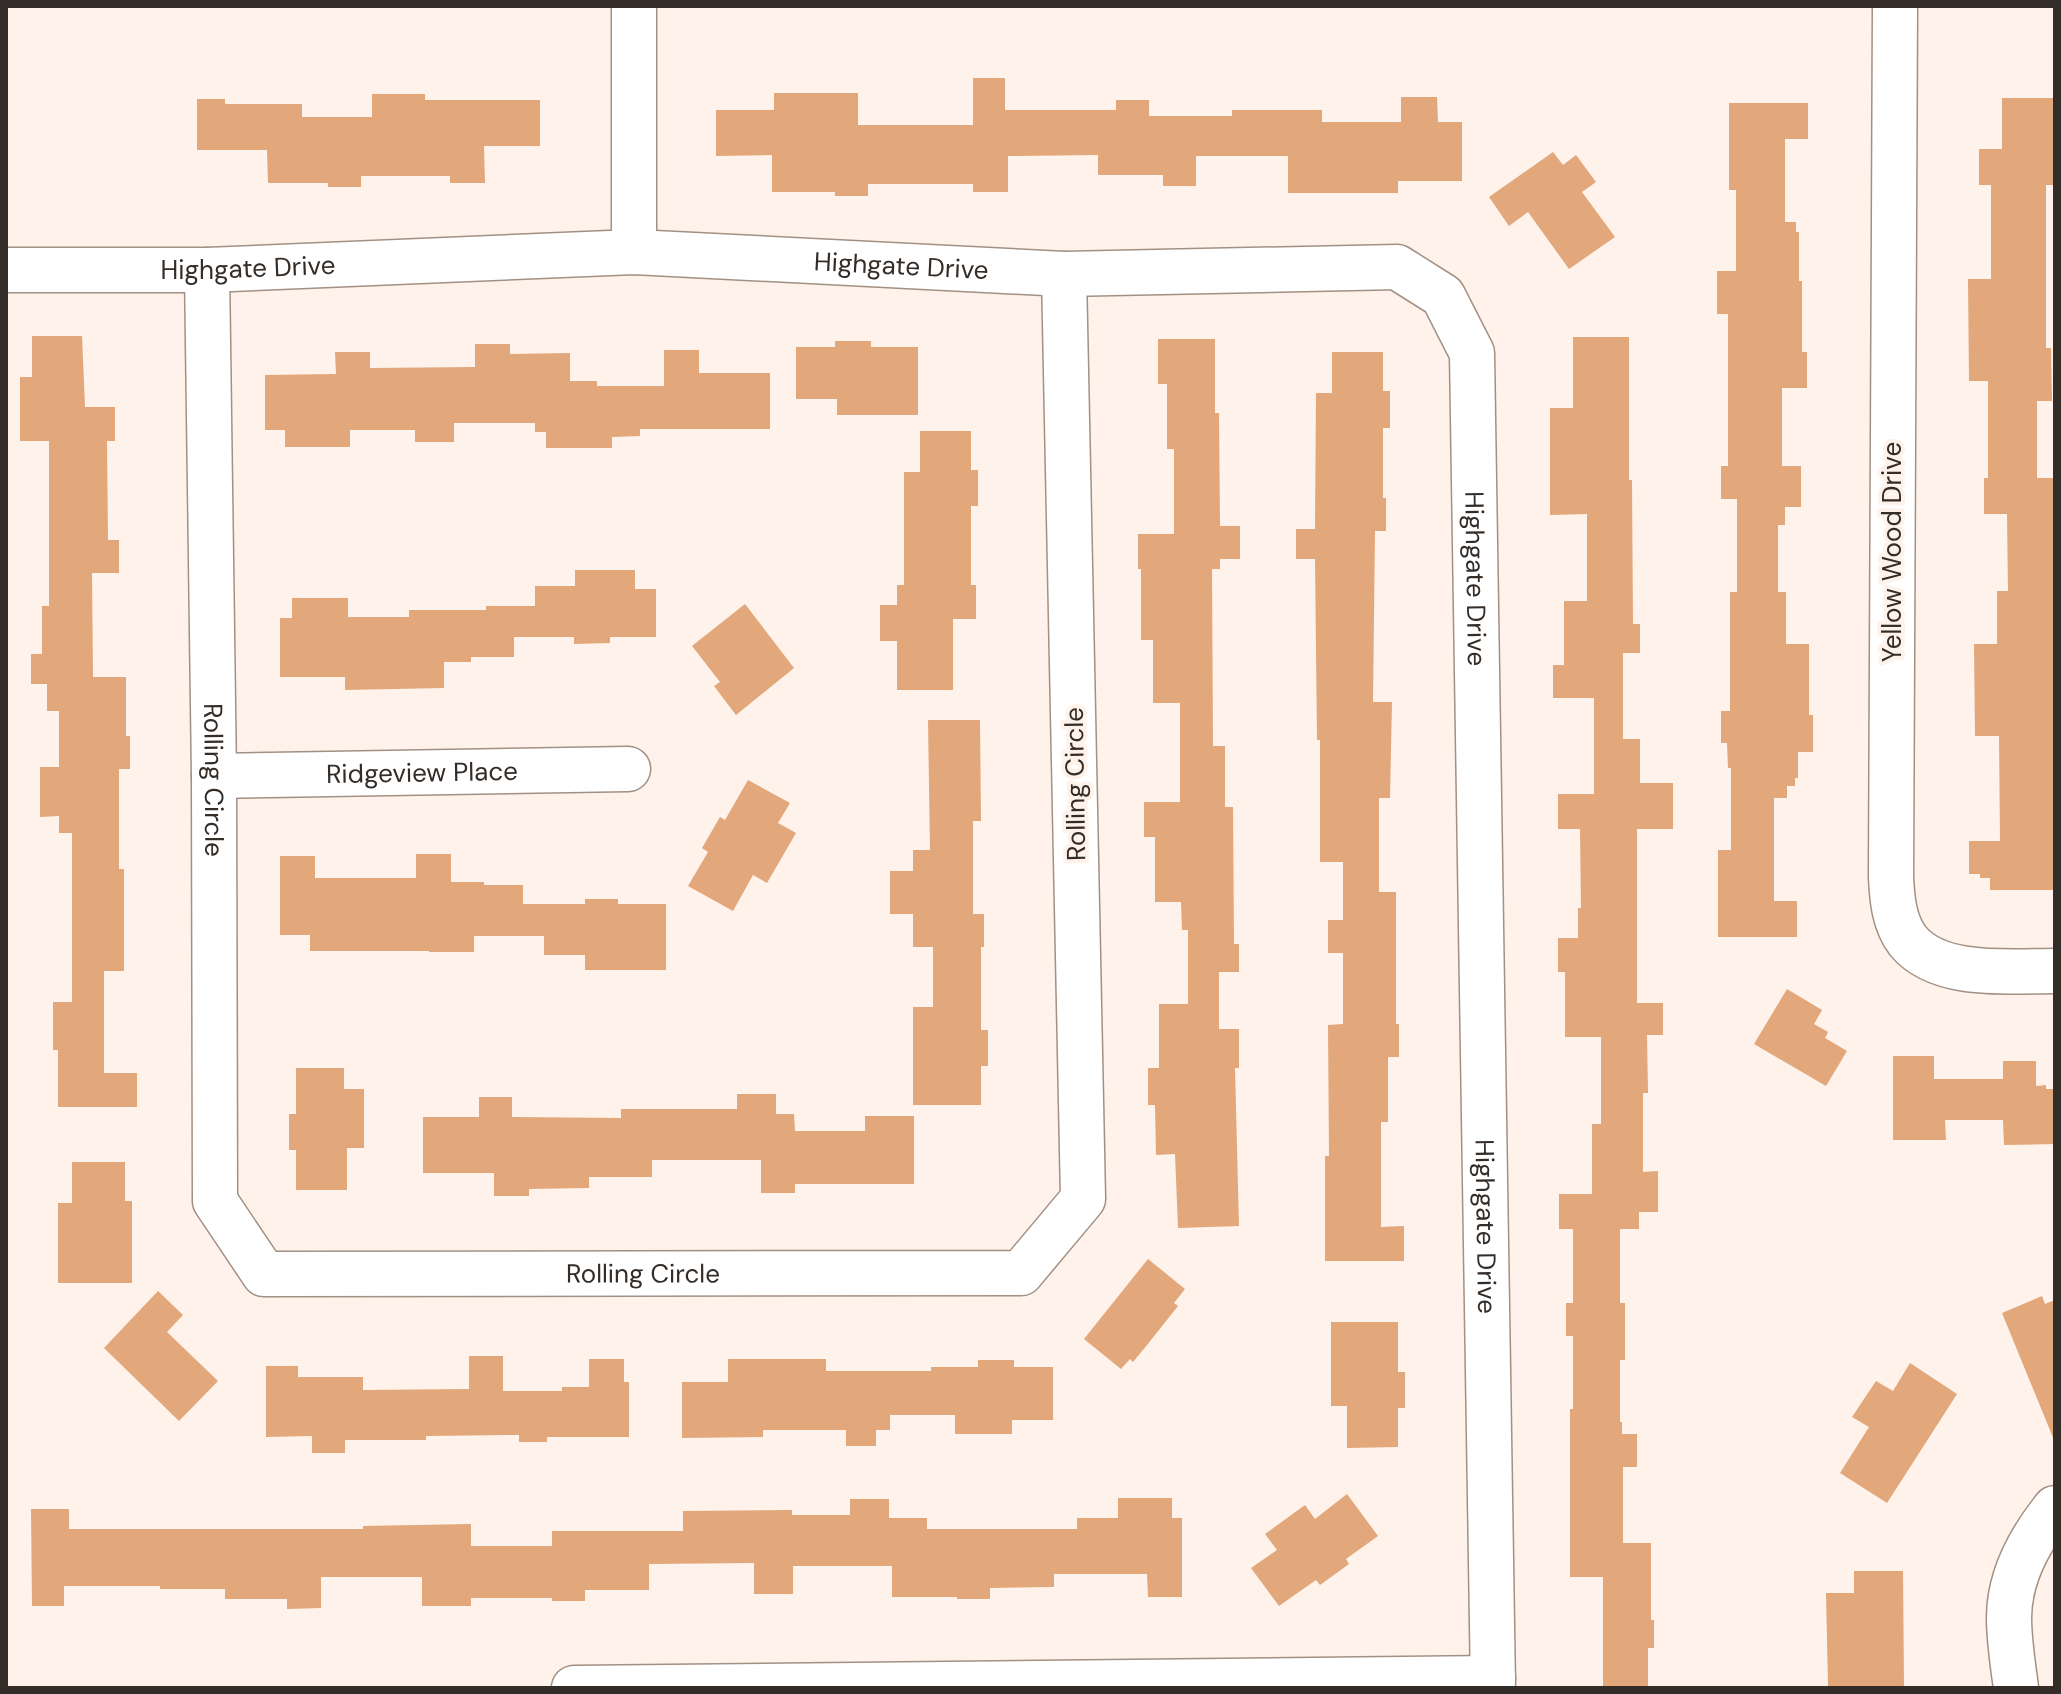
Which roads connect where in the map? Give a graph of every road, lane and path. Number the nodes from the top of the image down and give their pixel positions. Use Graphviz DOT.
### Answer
graph roads {
  1 [pos="634,6"];
  2 [pos="1895,6"];
  3 [pos="634,252"];
  4 [pos="6,270"];
  5 [pos="207,270"];
  6 [pos="1064,274"];
  7 [pos="628,769"];
  8 [pos="214,776"];
  9 [pos="2055,971"];
  10 [pos="2055,1508"];
  11 [pos="1493,1683"];
  12 [pos="574,1688"];
  13 [pos="2016,1688"];
  1 -- 3 [label="street"];
  2 -- 9 [label="street, Yellow Wood Drive"];
  3 -- 5 [label="street, Highgate Drive"];
  3 -- 6 [label="street, Highgate Drive"];
  4 -- 5 [label="street, Highgate Drive"];
  5 -- 8 [label="street, Rolling Circle"];
  6 -- 8 [label="street, Rolling Circle"];
  6 -- 11 [label="street, Highgate Drive"];
  7 -- 8 [label="street, Ridgeview Place"];
  10 -- 13 [label="street"];
  11 -- 12 [label="street"];
}
